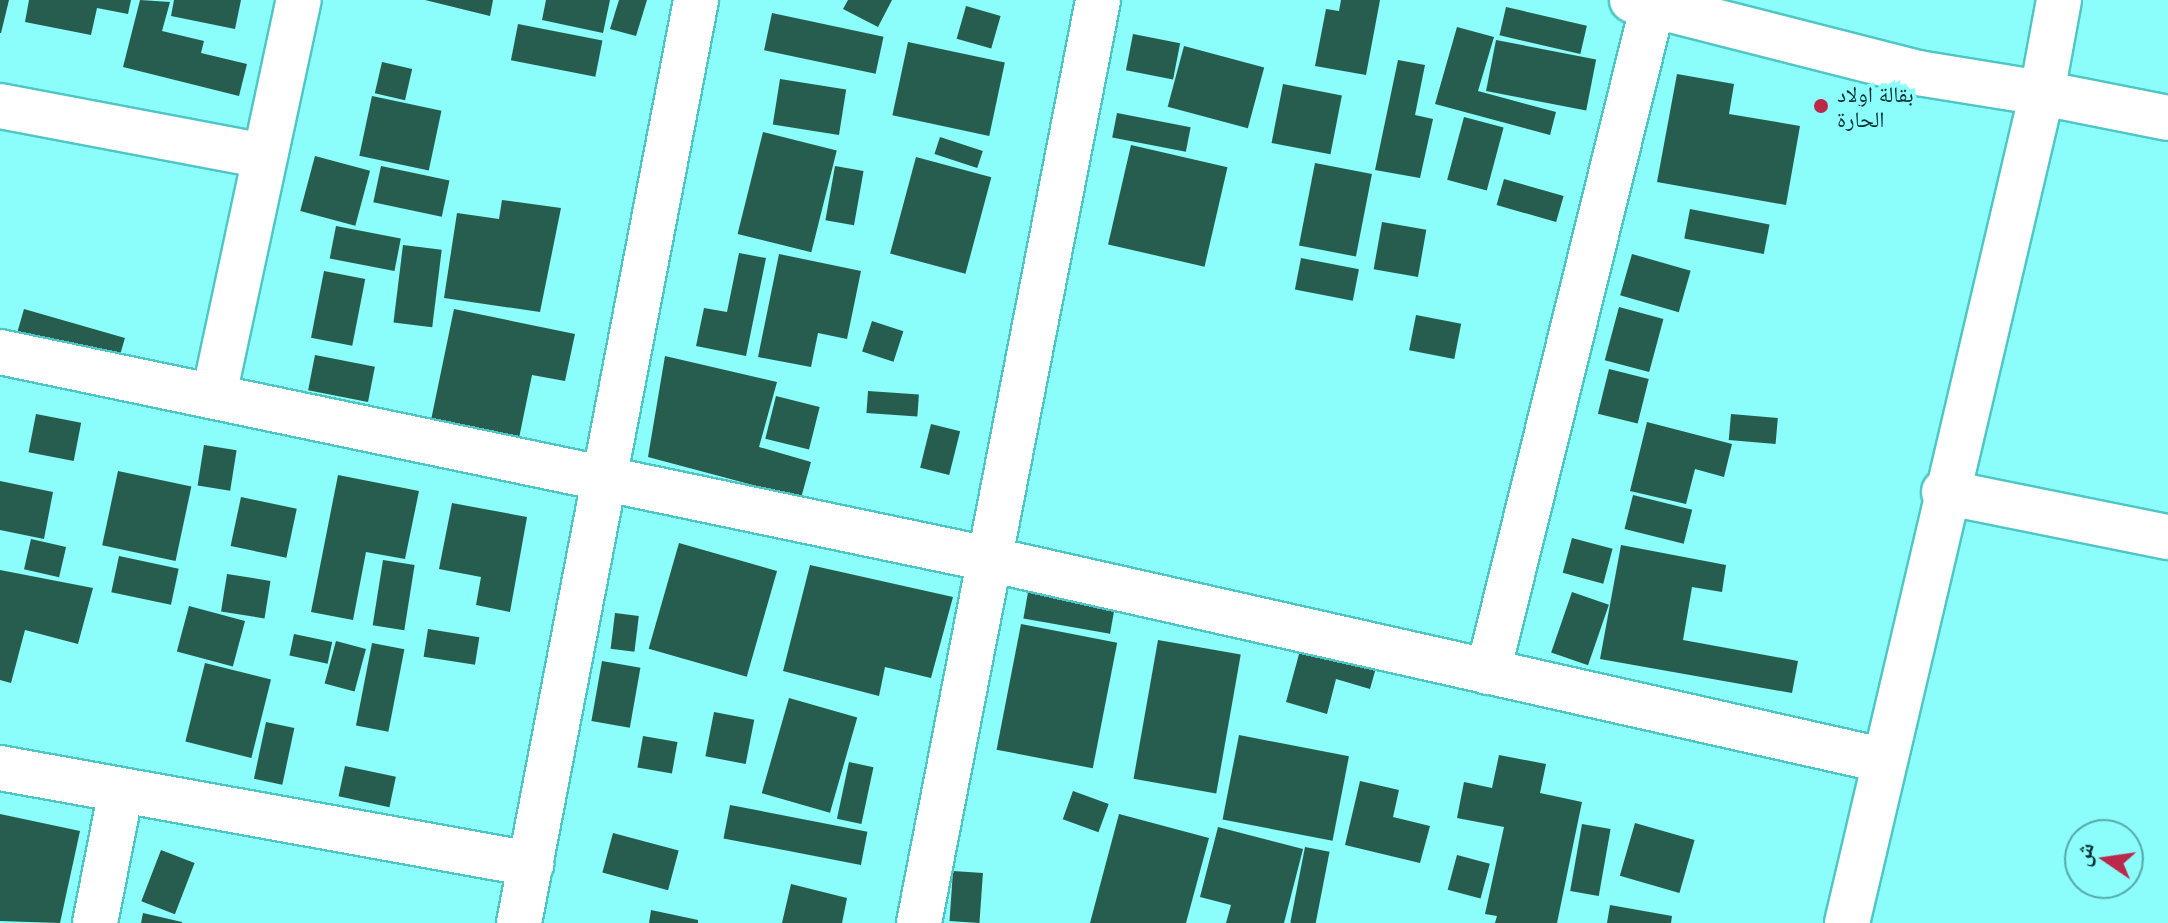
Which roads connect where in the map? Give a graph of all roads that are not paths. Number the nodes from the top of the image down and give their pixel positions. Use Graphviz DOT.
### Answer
graph roads {
  1 [pos="299,0"];
  2 [pos="696,0"];
  3 [pos="1098,0"];
  4 [pos="2059,0"];
  5 [pos="1646,2"];
  6 [pos="2042,93"];
  7 [pos="0,106"];
  8 [pos="2168,118"];
  9 [pos="264,156"];
  10 [pos="0,352"];
  11 [pos="214,395"];
  12 [pos="605,477"];
  13 [pos="1944,492"];
  14 [pos="2168,537"];
  15 [pos="993,560"];
  16 [pos="1488,672"];
  17 [pos="1882,760"];
  18 [pos="0,768"];
  19 [pos="121,791"];
  20 [pos="531,864"];
  21 [pos="95,923"];
  22 [pos="519,923"];
  23 [pos="919,923"];
  24 [pos="1847,923"];
  1 -- 9 [label="street"];
  2 -- 12 [label="street"];
  3 -- 15 [label="street"];
  4 -- 6 [label="street"];
  5 -- 6 [label="street"];
  5 -- 16 [label="street"];
  6 -- 8 [label="street"];
  6 -- 13 [label="street"];
  7 -- 9 [label="street"];
  9 -- 11 [label="street"];
  10 -- 11 [label="street"];
  11 -- 12 [label="street"];
  12 -- 15 [label="street"];
  12 -- 20 [label="street"];
  13 -- 14 [label="street"];
  13 -- 17 [label="street"];
  15 -- 16 [label="street"];
  15 -- 23 [label="street"];
  16 -- 17 [label="street"];
  17 -- 24 [label="street"];
  18 -- 19 [label="street"];
  19 -- 20 [label="street"];
  19 -- 21 [label="street"];
  20 -- 22 [label="street"];
}
